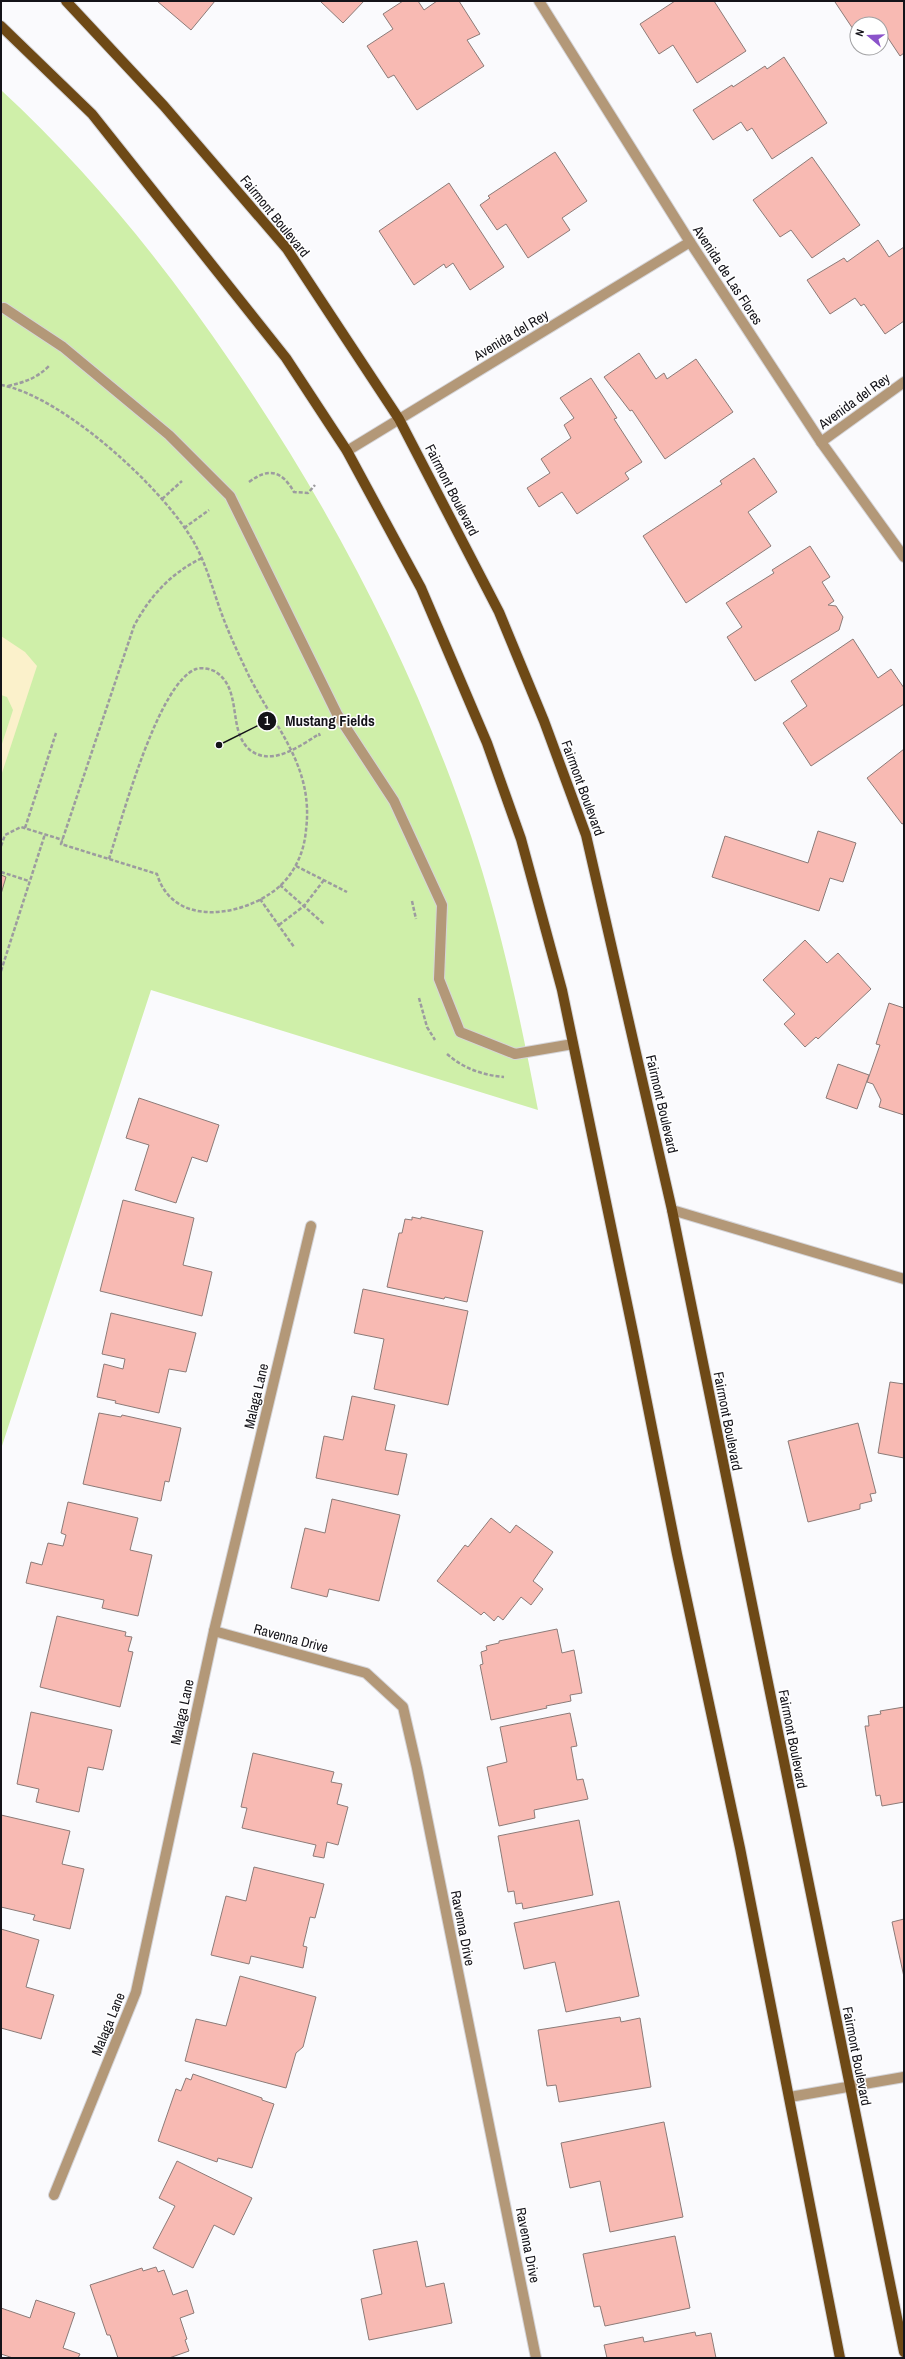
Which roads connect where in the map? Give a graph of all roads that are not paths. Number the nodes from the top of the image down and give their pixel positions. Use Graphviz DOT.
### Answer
graph roads {
  1 [pos="66,1"];
  2 [pos="539,1"];
  3 [pos="1,26"];
  4 [pos="690,242"];
  5 [pos="4,308"];
  6 [pos="904,382"];
  7 [pos="399,419"];
  8 [pos="821,442"];
  9 [pos="347,451"];
  10 [pos="904,557"];
  11 [pos="573,1044"];
  12 [pos="672,1210"];
  13 [pos="311,1226"];
  14 [pos="904,1279"];
  15 [pos="214,1631"];
  16 [pos="904,2077"];
  17 [pos="849,2087"];
  18 [pos="790,2097"];
  19 [pos="54,2195"];
  20 [pos="904,2352"];
  21 [pos="536,2358"];
  22 [pos="840,2358"];
  1 -- 7 [label="main road, Fairmont Boulevard"];
  2 -- 4 [label="street, Avenida de Las Flores"];
  3 -- 9 [label="main road"];
  4 -- 7 [label="street, Avenida del Rey"];
  4 -- 8 [label="street, Avenida de Las Flores"];
  5 -- 11 [label="street"];
  6 -- 8 [label="street, Avenida del Rey"];
  7 -- 9 [label="street, Avenida del Rey"];
  7 -- 12 [label="main road, Fairmont Boulevard"];
  8 -- 10 [label="street, Avenida de Las Flores"];
  9 -- 11 [label="main road"];
  11 -- 18 [label="main road"];
  12 -- 14 [label="street"];
  12 -- 17 [label="main road, Fairmont Boulevard"];
  13 -- 15 [label="street, Malaga Lane"];
  15 -- 19 [label="street, Malaga Lane"];
  15 -- 21 [label="street, Ravenna Drive"];
  16 -- 17 [label="street"];
  17 -- 18 [label="street"];
  17 -- 20 [label="main road, Fairmont Boulevard"];
  18 -- 22 [label="main road"];
}
